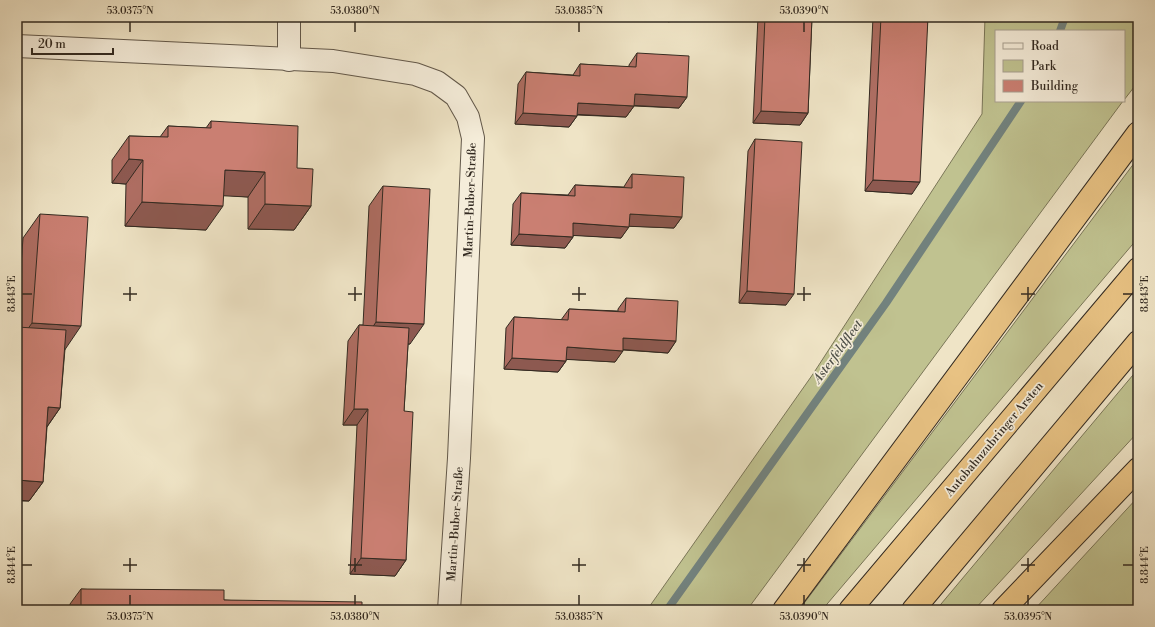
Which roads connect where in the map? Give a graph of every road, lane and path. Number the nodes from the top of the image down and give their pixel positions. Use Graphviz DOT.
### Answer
graph roads {
  1 [pos="289,17"];
  2 [pos="17,46"];
  3 [pos="289,60"];
  4 [pos="1138,133"];
  5 [pos="1138,269"];
  6 [pos="1138,342"];
  7 [pos="1138,468"];
  8 [pos="449,610"];
  9 [pos="784,610"];
  10 [pos="850,610"];
  11 [pos="913,610"];
  12 [pos="1003,610"];
  1 -- 3 [label="street"];
  2 -- 3 [label="street, Martin-Buber-Straße"];
  3 -- 8 [label="street, Martin-Buber-Straße"];
  4 -- 9 [label="highway"];
  5 -- 10 [label="highway, Autobahnzubringer Arsten"];
  6 -- 11 [label="highway"];
  7 -- 12 [label="highway"];
}
